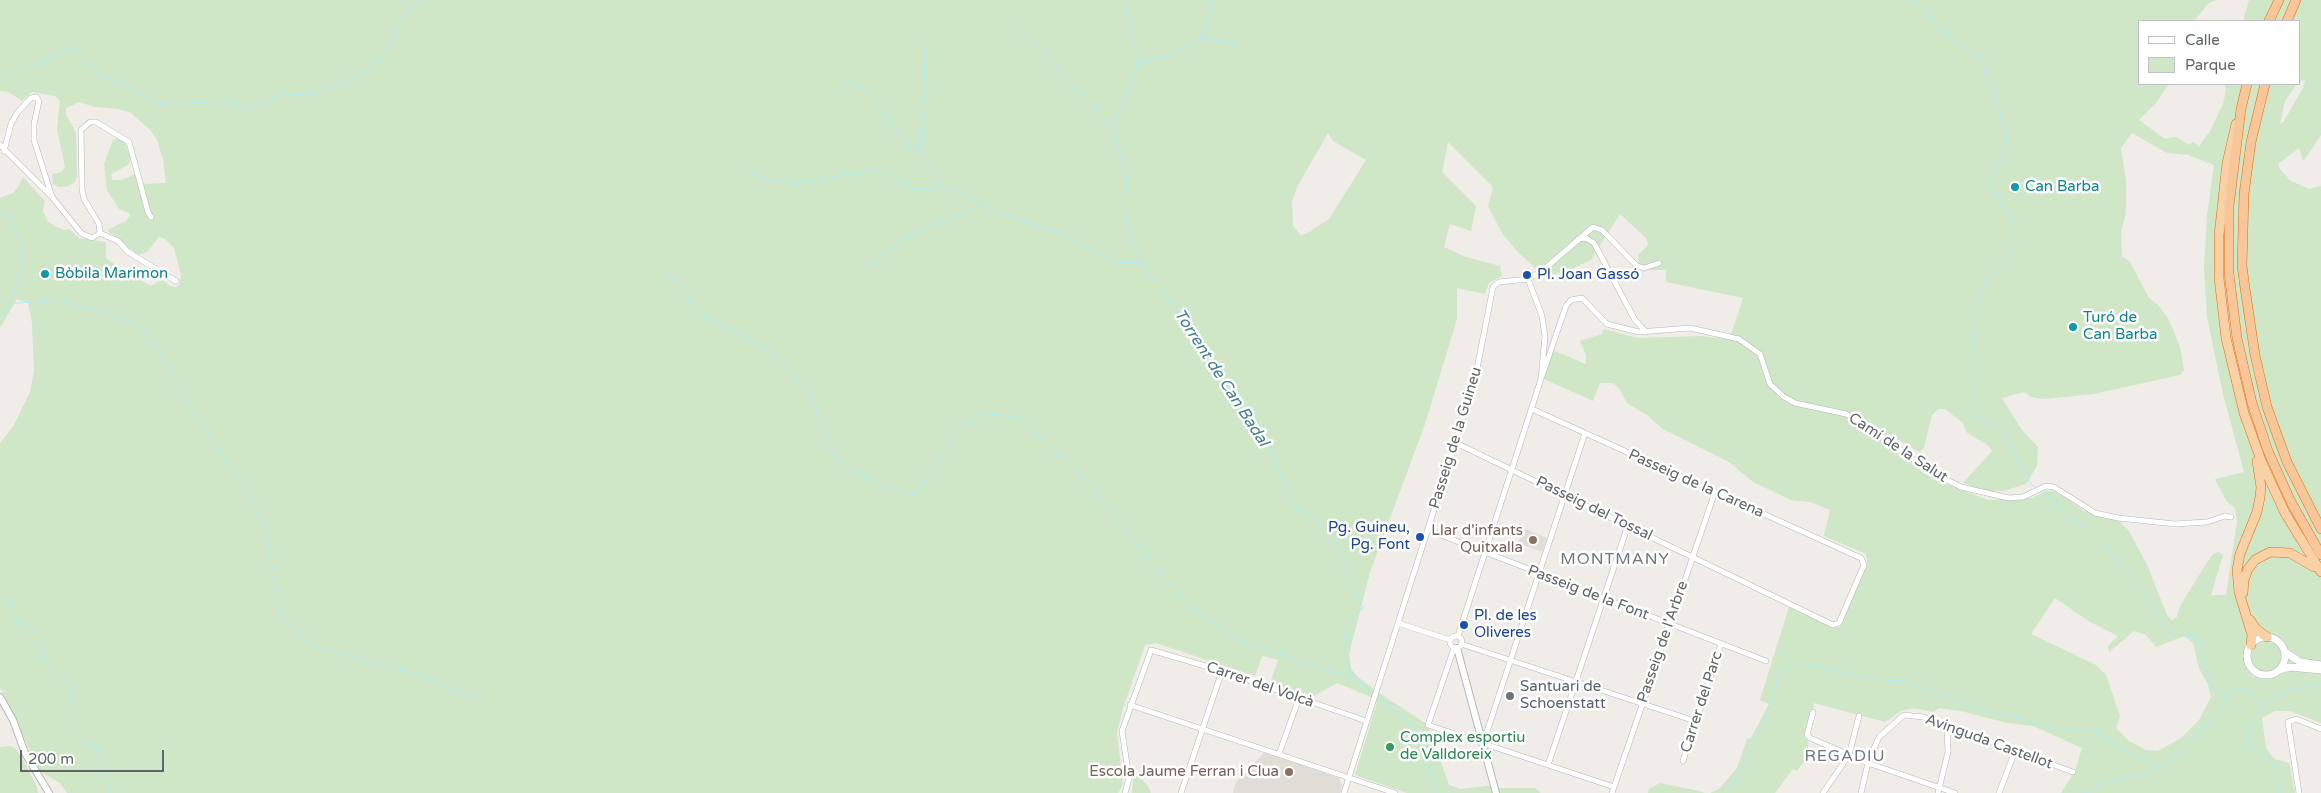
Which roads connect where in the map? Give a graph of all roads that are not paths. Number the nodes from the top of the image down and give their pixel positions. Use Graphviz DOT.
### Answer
graph roads {
  1 [pos="2278,0"];
  2 [pos="2296,0"];
  3 [pos="2269,20"];
  4 [pos="2287,20"];
  5 [pos="2246,85"];
  6 [pos="2265,85"];
  7 [pos="2240,109"];
  8 [pos="0,145"];
  9 [pos="4,151"];
  10 [pos="52,197"];
  11 [pos="151,217"];
  12 [pos="100,233"];
  13 [pos="1578,239"];
  14 [pos="1658,263"];
  15 [pos="1528,278"];
  16 [pos="176,281"];
  17 [pos="1646,332"];
  18 [pos="1541,379"];
  19 [pos="1532,409"];
  20 [pos="1585,433"];
  21 [pos="2254,441"];
  22 [pos="1456,442"];
  23 [pos="1512,470"];
  24 [pos="1715,492"];
  25 [pos="1564,494"];
  26 [pos="2231,517"];
  27 [pos="1628,525"];
  28 [pos="2321,528"];
  29 [pos="1428,530"];
  30 [pos="1485,553"];
  31 [pos="2321,555"];
  32 [pos="1692,556"];
  33 [pos="1538,573"];
  34 [pos="2321,573"];
  35 [pos="1604,598"];
  36 [pos="1398,623"];
  37 [pos="1839,623"];
  38 [pos="1669,624"];
  39 [pos="1458,636"];
  40 [pos="2267,637"];
  41 [pos="1450,640"];
  42 [pos="1721,644"];
  43 [pos="2251,645"];
  44 [pos="1458,647"];
  45 [pos="2285,652"];
  46 [pos="1509,661"];
  47 [pos="1766,661"];
  48 [pos="2321,665"];
  49 [pos="2279,670"];
  50 [pos="2321,670"];
  51 [pos="1222,672"];
  52 [pos="1576,682"];
  53 [pos="0,697"];
  54 [pos="1299,698"];
  55 [pos="1642,703"];
  56 [pos="1130,705"];
  57 [pos="1813,712"];
  58 [pos="1860,716"];
  59 [pos="1366,721"];
  60 [pos="1696,721"];
  61 [pos="1947,726"];
  62 [pos="2321,729"];
  63 [pos="1203,730"];
  64 [pos="1483,744"];
  65 [pos="2015,751"];
  66 [pos="1279,754"];
  67 [pos="1849,755"];
  68 [pos="1683,760"];
  69 [pos="1868,763"];
  70 [pos="1548,765"];
  71 [pos="2073,772"];
  72 [pos="1349,778"];
  73 [pos="1613,790"];
  74 [pos="1939,790"];
  75 [pos="49,793"];
  76 [pos="1125,793"];
  77 [pos="1181,793"];
  78 [pos="1344,793"];
  79 [pos="1395,793"];
  80 [pos="1496,793"];
  81 [pos="1823,793"];
  82 [pos="1861,793"];
  83 [pos="1955,793"];
  84 [pos="1999,793"];
  85 [pos="2300,793"];
  1 -- 3 [label="highway"];
  2 -- 4 [label="highway"];
  5 -- 7 [label="highway"];
  6 -- 28 [label="highway"];
  7 -- 21 [label="highway"];
  7 -- 31 [label="highway"];
  8 -- 9 [label="street"];
  9 -- 10 [label="street"];
  9 -- 10 [label="street"];
  10 -- 12 [label="street"];
  11 -- 12 [label="street"];
  12 -- 16 [label="street"];
  13 -- 14 [label="street"];
  13 -- 15 [label="street"];
  13 -- 17 [label="street"];
  15 -- 18 [label="street"];
  15 -- 22 [label="street, Passeig de la Guineu"];
  17 -- 18 [label="street, Camí de la Salut"];
  17 -- 26 [label="street, Camí de la Salut"];
  18 -- 19 [label="street"];
  19 -- 20 [label="street, Passeig de la Carena"];
  19 -- 23 [label="street"];
  20 -- 24 [label="street, Passeig de la Carena"];
  20 -- 25 [label="street"];
  21 -- 34 [label="highway"];
  21 -- 43 [label="highway"];
  22 -- 23 [label="street, Passeig del Tossal"];
  22 -- 29 [label="street, Passeig de la Guineu"];
  23 -- 25 [label="street, Passeig del Tossal"];
  23 -- 30 [label="street"];
  24 -- 32 [label="street, Passeig de l'Arbre"];
  24 -- 37 [label="street, Passeig de la Carena"];
  25 -- 27 [label="street, Passeig del Tossal"];
  25 -- 33 [label="street"];
  27 -- 32 [label="street, Passeig del Tossal"];
  27 -- 35 [label="street"];
  29 -- 30 [label="street, Passeig de la Font"];
  29 -- 36 [label="street, Passeig de la Guineu"];
  30 -- 33 [label="street, Passeig de la Font"];
  30 -- 39 [label="street"];
  32 -- 37 [label="street, Passeig del Tossal"];
  32 -- 38 [label="street, Passeig de l'Arbre"];
  33 -- 35 [label="street, Passeig de la Font"];
  33 -- 46 [label="street"];
  34 -- 40 [label="highway"];
  35 -- 38 [label="street, Passeig de la Font"];
  35 -- 52 [label="street"];
  36 -- 41 [label="street"];
  36 -- 59 [label="street, Passeig de la Guineu"];
  38 -- 42 [label="street, Passeig de la Font"];
  38 -- 55 [label="street, Passeig de l'Arbre"];
  39 -- 41 [label="street"];
  39 -- 44 [label="street"];
  40 -- 43 [label="main road"];
  40 -- 45 [label="main road"];
  41 -- 44 [label="street"];
  42 -- 47 [label="street"];
  42 -- 60 [label="street, Carrer del Parc"];
  43 -- 49 [label="main road"];
  44 -- 46 [label="street"];
  44 -- 64 [label="street"];
  44 -- 64 [label="street"];
  45 -- 48 [label="main road"];
  45 -- 49 [label="main road"];
  46 -- 52 [label="street"];
  46 -- 64 [label="street"];
  49 -- 50 [label="main road"];
  51 -- 54 [label="street, Carrer del Volcà"];
  51 -- 56 [label="street, Carrer del Volcà"];
  51 -- 63 [label="street"];
  52 -- 55 [label="street"];
  52 -- 70 [label="street"];
  53 -- 75 [label="street"];
  54 -- 59 [label="street, Carrer del Volcà"];
  54 -- 66 [label="street"];
  55 -- 60 [label="street"];
  55 -- 73 [label="street, Passeig de l'Arbre"];
  56 -- 63 [label="street"];
  56 -- 76 [label="street"];
  57 -- 67 [label="street"];
  58 -- 67 [label="street"];
  59 -- 72 [label="street, Passeig de la Guineu"];
  60 -- 68 [label="street, Carrer del Parc"];
  61 -- 65 [label="street, Avinguda Castellot"];
  61 -- 69 [label="street, Avinguda Castellot"];
  61 -- 74 [label="street"];
  62 -- 85 [label="street"];
  63 -- 66 [label="street"];
  63 -- 77 [label="street"];
  64 -- 70 [label="street"];
  64 -- 80 [label="street"];
  65 -- 71 [label="street, Avinguda Castellot"];
  65 -- 84 [label="street"];
  66 -- 72 [label="street"];
  67 -- 69 [label="street"];
  67 -- 81 [label="street"];
  69 -- 74 [label="street"];
  69 -- 82 [label="street"];
  70 -- 73 [label="street"];
  72 -- 78 [label="street, Passeig de la Guineu"];
  72 -- 79 [label="street"];
  74 -- 83 [label="street"];
}
